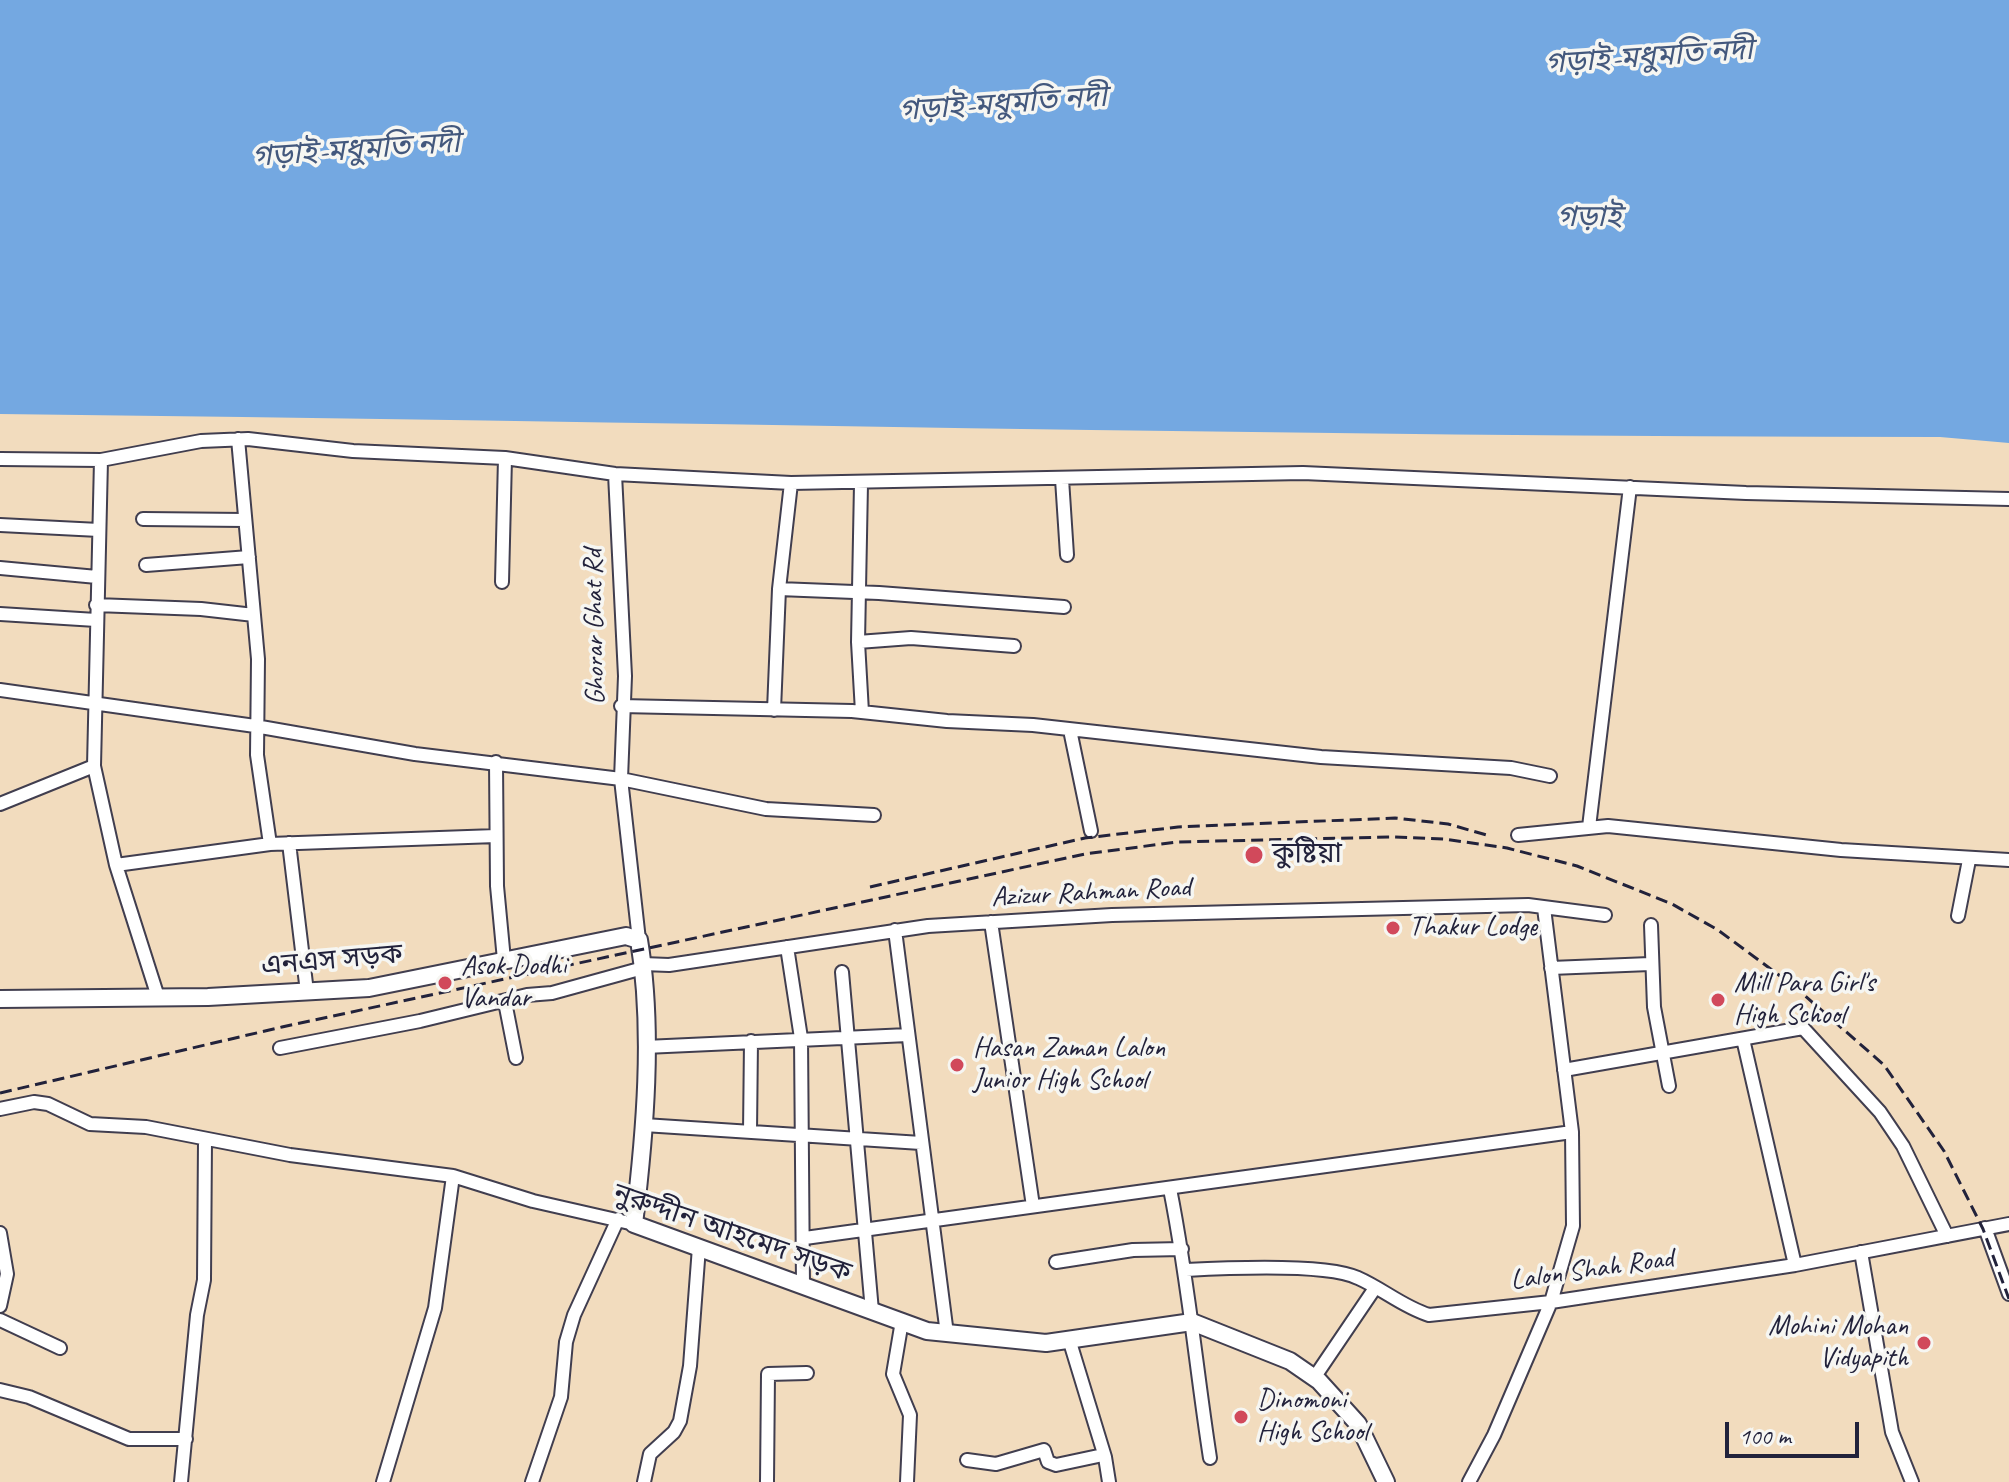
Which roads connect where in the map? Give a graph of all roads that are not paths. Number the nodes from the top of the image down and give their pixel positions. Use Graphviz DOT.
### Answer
graph roads {
  1 [pos="238,439"];
  2 [pos="505,458"];
  3 [pos="0,459"];
  4 [pos="101,460"];
  5 [pos="615,474"];
  6 [pos="1062,479"];
  7 [pos="791,483"];
  8 [pos="861,484"];
  9 [pos="1630,487"];
  10 [pos="2009,499"];
  11 [pos="143,519"];
  12 [pos="245,520"];
  13 [pos="0,525"];
  14 [pos="99,530"];
  15 [pos="1067,555"];
  16 [pos="249,557"];
  17 [pos="146,565"];
  18 [pos="0,568"];
  19 [pos="97,577"];
  20 [pos="502,582"];
  21 [pos="779,589"];
  22 [pos="861,592"];
  23 [pos="96,605"];
  24 [pos="1064,607"];
  25 [pos="0,614"];
  26 [pos="254,615"];
  27 [pos="96,620"];
  28 [pos="858,642"];
  29 [pos="1014,646"];
  30 [pos="0,690"];
  31 [pos="93,704"];
  32 [pos="621,706"];
  33 [pos="774,710"];
  34 [pos="862,712"];
  35 [pos="255,726"];
  36 [pos="1070,730"];
  37 [pos="496,762"];
  38 [pos="94,766"];
  39 [pos="1550,776"];
  40 [pos="621,779"];
  41 [pos="0,804"];
  42 [pos="874,815"];
  43 [pos="1589,827"];
  44 [pos="1091,831"];
  45 [pos="1518,835"];
  46 [pos="496,836"];
  47 [pos="289,843"];
  48 [pos="270,844"];
  49 [pos="1969,860"];
  50 [pos="2009,860"];
  51 [pos="116,865"];
  52 [pos="1544,908"];
  53 [pos="1605,915"];
  54 [pos="1958,916"];
  55 [pos="991,922"];
  56 [pos="1651,925"];
  57 [pos="895,930"];
  58 [pos="639,940"];
  59 [pos="787,947"];
  60 [pos="504,960"];
  61 [pos="1650,964"];
  62 [pos="643,966"];
  63 [pos="1551,968"];
  64 [pos="842,972"];
  65 [pos="307,992"];
  66 [pos="158,997"];
  67 [pos="0,999"];
  68 [pos="505,1002"];
  69 [pos="908,1035"];
  70 [pos="848,1036"];
  71 [pos="801,1038"];
  72 [pos="1743,1039"];
  73 [pos="751,1041"];
  74 [pos="645,1047"];
  75 [pos="280,1048"];
  76 [pos="1661,1054"];
  77 [pos="516,1058"];
  78 [pos="1564,1070"];
  79 [pos="1669,1086"];
  80 [pos="0,1109"];
  81 [pos="644,1125"];
  82 [pos="750,1132"];
  83 [pos="1572,1132"];
  84 [pos="803,1136"];
  85 [pos="857,1139"];
  86 [pos="205,1140"];
  87 [pos="921,1143"];
  88 [pos="453,1176"];
  89 [pos="1170,1189"];
  90 [pos="1033,1206"];
  91 [pos="930,1220"];
  92 [pos="626,1221"];
  93 [pos="2009,1224"];
  94 [pos="1985,1228"];
  95 [pos="865,1229"];
  96 [pos="0,1233"];
  97 [pos="1947,1236"];
  98 [pos="805,1238"];
  99 [pos="699,1247"];
  100 [pos="1182,1249"];
  101 [pos="1861,1252"];
  102 [pos="1056,1262"];
  103 [pos="1795,1265"];
  104 [pos="1186,1270"];
  105 [pos="803,1286"];
  106 [pos="1375,1288"];
  107 [pos="2009,1294"];
  108 [pos="1551,1302"];
  109 [pos="0,1306"];
  110 [pos="872,1311"];
  111 [pos="0,1320"];
  112 [pos="902,1321"];
  113 [pos="1192,1322"];
  114 [pos="947,1334"];
  115 [pos="1069,1339"];
  116 [pos="60,1348"];
  117 [pos="807,1373"];
  118 [pos="1314,1378"];
  119 [pos="0,1390"];
  120 [pos="186,1439"];
  121 [pos="1103,1455"];
  122 [pos="1210,1458"];
  123 [pos="967,1460"];
  124 [pos="181,1482"];
  125 [pos="383,1482"];
  126 [pos="532,1482"];
  127 [pos="644,1482"];
  128 [pos="767,1482"];
  129 [pos="907,1482"];
  130 [pos="1109,1482"];
  131 [pos="1386,1482"];
  132 [pos="1469,1482"];
  133 [pos="1912,1482"];
  1 -- 2 [label="street"];
  1 -- 4 [label="street"];
  1 -- 12 [label="street"];
  2 -- 5 [label="street"];
  2 -- 20 [label="street"];
  3 -- 4 [label="street"];
  4 -- 14 [label="street"];
  5 -- 7 [label="street"];
  5 -- 32 [label="street, Ghorar Ghat Rd"];
  6 -- 8 [label="street"];
  6 -- 9 [label="street"];
  6 -- 15 [label="street"];
  7 -- 8 [label="street"];
  7 -- 21 [label="street"];
  8 -- 22 [label="street"];
  9 -- 10 [label="street"];
  9 -- 43 [label="street"];
  11 -- 12 [label="street"];
  12 -- 16 [label="street"];
  13 -- 14 [label="street"];
  14 -- 19 [label="street"];
  16 -- 17 [label="street"];
  16 -- 26 [label="street"];
  18 -- 19 [label="street"];
  19 -- 23 [label="street"];
  21 -- 22 [label="street"];
  21 -- 33 [label="street"];
  22 -- 24 [label="street"];
  22 -- 28 [label="street"];
  23 -- 26 [label="street"];
  23 -- 27 [label="street"];
  25 -- 27 [label="street"];
  26 -- 35 [label="street"];
  27 -- 31 [label="street"];
  28 -- 29 [label="street"];
  28 -- 34 [label="street"];
  30 -- 31 [label="street"];
  31 -- 35 [label="street"];
  31 -- 38 [label="street"];
  32 -- 33 [label="street"];
  32 -- 40 [label="street, Ghorar Ghat Rd"];
  33 -- 34 [label="street"];
  34 -- 36 [label="street"];
  35 -- 37 [label="street"];
  35 -- 48 [label="street"];
  36 -- 39 [label="street"];
  36 -- 44 [label="street"];
  37 -- 40 [label="street"];
  37 -- 46 [label="street"];
  38 -- 41 [label="street"];
  38 -- 51 [label="street"];
  40 -- 42 [label="street"];
  40 -- 58 [label="street, Ghorar Ghat Rd"];
  43 -- 45 [label="street"];
  43 -- 49 [label="street"];
  46 -- 47 [label="street"];
  46 -- 60 [label="street"];
  47 -- 48 [label="street"];
  47 -- 65 [label="street"];
  48 -- 51 [label="street"];
  49 -- 50 [label="street"];
  49 -- 54 [label="street"];
  51 -- 66 [label="street"];
  52 -- 53 [label="street, Azizur Rahman Road"];
  52 -- 55 [label="street, Azizur Rahman Road"];
  52 -- 63 [label="street"];
  55 -- 57 [label="street, Azizur Rahman Road"];
  55 -- 90 [label="street"];
  56 -- 61 [label="street"];
  57 -- 59 [label="street, Azizur Rahman Road"];
  57 -- 69 [label="street"];
  58 -- 60 [label="main road, এনএস সড়ক"];
  58 -- 62 [label="main road"];
  59 -- 62 [label="street, Azizur Rahman Road"];
  59 -- 71 [label="street"];
  60 -- 65 [label="main road, এনএস সড়ক"];
  61 -- 63 [label="street"];
  61 -- 76 [label="street"];
  62 -- 68 [label="street, Azizur Rahman Road"];
  62 -- 74 [label="main road"];
  63 -- 78 [label="street"];
  64 -- 70 [label="street"];
  65 -- 66 [label="main road, এনএস সড়ক"];
  66 -- 67 [label="main road, এনএস সড়ক"];
  68 -- 75 [label="street, Azizur Rahman Road"];
  68 -- 77 [label="street"];
  69 -- 70 [label="street"];
  69 -- 87 [label="street"];
  70 -- 71 [label="street"];
  70 -- 85 [label="street"];
  71 -- 73 [label="street"];
  71 -- 84 [label="street"];
  72 -- 76 [label="street"];
  72 -- 97 [label="street"];
  72 -- 103 [label="street"];
  73 -- 74 [label="street"];
  73 -- 82 [label="street"];
  74 -- 81 [label="main road"];
  76 -- 78 [label="street"];
  76 -- 79 [label="street"];
  78 -- 83 [label="street"];
  80 -- 86 [label="street, নুরুদ্দীন আহমেদ সড়ক"];
  81 -- 82 [label="street"];
  81 -- 92 [label="main road"];
  82 -- 84 [label="street"];
  83 -- 89 [label="street"];
  83 -- 108 [label="street"];
  84 -- 85 [label="street"];
  84 -- 98 [label="street"];
  85 -- 87 [label="street"];
  85 -- 95 [label="street"];
  86 -- 88 [label="street, নুরুদ্দীন আহমেদ সড়ক"];
  86 -- 120 [label="street"];
  87 -- 91 [label="street"];
  88 -- 92 [label="street, নুরুদ্দীন আহমেদ সড়ক"];
  88 -- 125 [label="street"];
  89 -- 90 [label="street"];
  89 -- 100 [label="street"];
  90 -- 91 [label="street"];
  91 -- 95 [label="street"];
  91 -- 114 [label="street"];
  92 -- 99 [label="main road, নুরুদ্দীন আহমেদ সড়ক"];
  92 -- 126 [label="street"];
  93 -- 94 [label="street, Lalon Shah Road"];
  94 -- 97 [label="street, Lalon Shah Road"];
  94 -- 107 [label="street"];
  95 -- 98 [label="street"];
  95 -- 110 [label="street"];
  96 -- 109 [label="street"];
  97 -- 101 [label="street, Lalon Shah Road"];
  98 -- 105 [label="street"];
  99 -- 105 [label="main road, নুরুদ্দীন আহমেদ সড়ক"];
  99 -- 127 [label="street"];
  100 -- 102 [label="street"];
  100 -- 104 [label="street"];
  101 -- 103 [label="street, Lalon Shah Road"];
  101 -- 133 [label="street"];
  103 -- 108 [label="street, Lalon Shah Road"];
  104 -- 106 [label="street, Lalon Shah Road"];
  104 -- 113 [label="street"];
  105 -- 110 [label="main road, নুরুদ্দীন আহমেদ সড়ক"];
  106 -- 108 [label="street, Lalon Shah Road"];
  106 -- 118 [label="street"];
  108 -- 132 [label="street"];
  110 -- 112 [label="main road, নুরুদ্দীন আহমেদ সড়ক"];
  111 -- 116 [label="street"];
  112 -- 114 [label="main road, নুরুদ্দীন আহমেদ সড়ক"];
  112 -- 129 [label="street"];
  113 -- 115 [label="main road, নুরুদ্দীন আহমেদ সড়ক"];
  113 -- 118 [label="main road, নুরুদ্দীন আহমেদ সড়ক"];
  113 -- 122 [label="street"];
  114 -- 115 [label="main road, নুরুদ্দীন আহমেদ সড়ক"];
  115 -- 121 [label="street"];
  117 -- 128 [label="street"];
  118 -- 131 [label="main road, নুরুদ্দীন আহমেদ সড়ক"];
  119 -- 120 [label="street"];
  120 -- 124 [label="street"];
  121 -- 123 [label="street"];
  121 -- 130 [label="street"];
}
